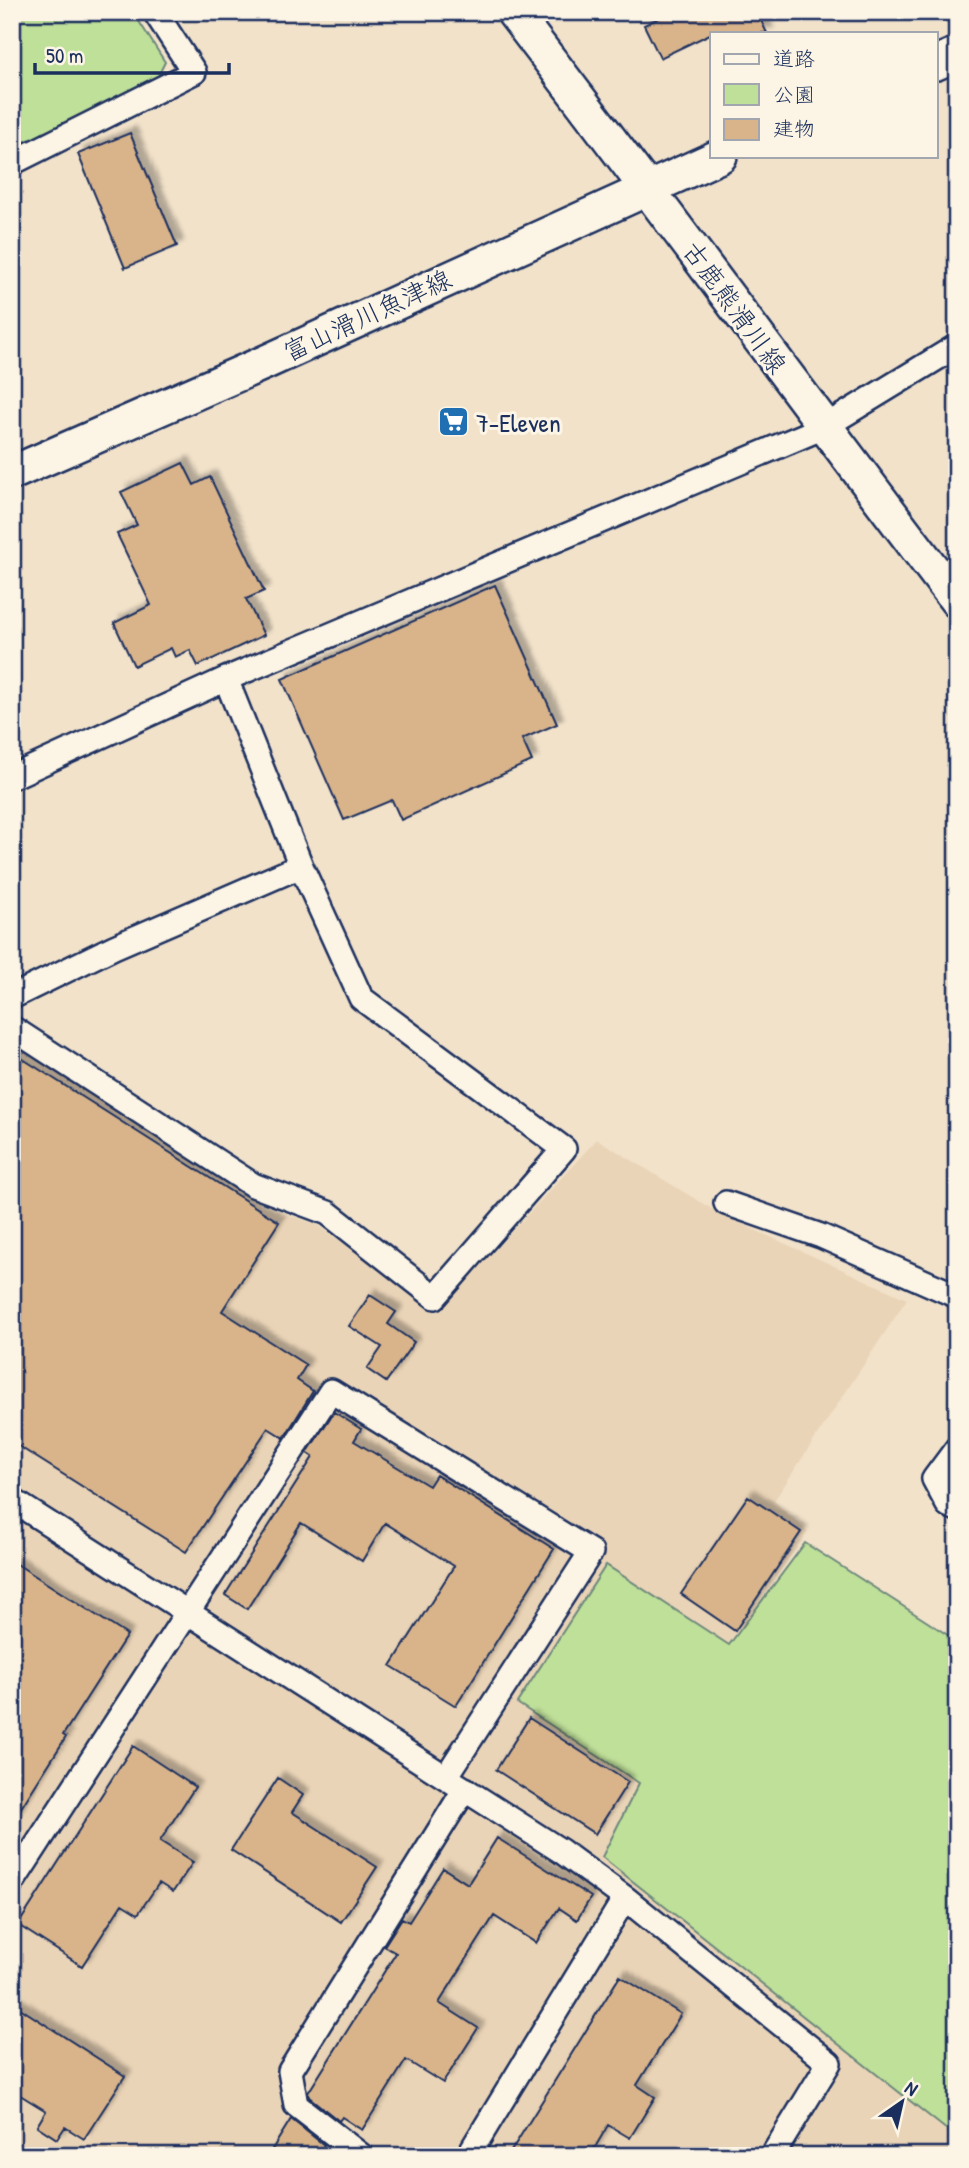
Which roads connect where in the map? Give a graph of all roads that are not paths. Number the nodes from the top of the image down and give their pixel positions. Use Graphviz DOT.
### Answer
graph roads {
  1 [pos="155,12"];
  2 [pos="513,12"];
  3 [pos="957,54"];
  4 [pos="937,63"];
  5 [pos="715,158"];
  6 [pos="12,163"];
  7 [pos="648,187"];
  8 [pos="957,346"];
  9 [pos="824,427"];
  10 [pos="12,473"];
  11 [pos="957,601"];
  12 [pos="226,679"];
  13 [pos="12,777"];
  14 [pos="301,866"];
  15 [pos="12,997"];
  16 [pos="12,1028"];
  17 [pos="726,1203"];
  18 [pos="957,1296"];
  19 [pos="957,1448"];
  20 [pos="12,1500"];
  21 [pos="957,1509"];
  22 [pos="188,1613"];
  23 [pos="455,1783"];
  24 [pos="12,1883"];
  25 [pos="625,1898"];
  26 [pos="362,2156"];
  27 [pos="468,2156"];
  28 [pos="772,2156"];
  1 -- 6 [label="street"];
  2 -- 7 [label="main road, 古鹿熊滑川線"];
  3 -- 4 [label="main road"];
  5 -- 7 [label="main road, 富山滑川魚津線"];
  7 -- 9 [label="main road, 古鹿熊滑川線"];
  7 -- 10 [label="main road, 富山滑川魚津線"];
  8 -- 9 [label="street"];
  9 -- 11 [label="main road, 古鹿熊滑川線"];
  9 -- 12 [label="street"];
  12 -- 13 [label="street"];
  12 -- 14 [label="street"];
  14 -- 15 [label="street"];
  14 -- 16 [label="street"];
  17 -- 18 [label="street"];
  19 -- 21 [label="street"];
  20 -- 22 [label="street"];
  22 -- 23 [label="street"];
  22 -- 23 [label="street"];
  22 -- 24 [label="street"];
  23 -- 25 [label="street"];
  23 -- 26 [label="street"];
  25 -- 27 [label="street"];
  25 -- 28 [label="street"];
}
